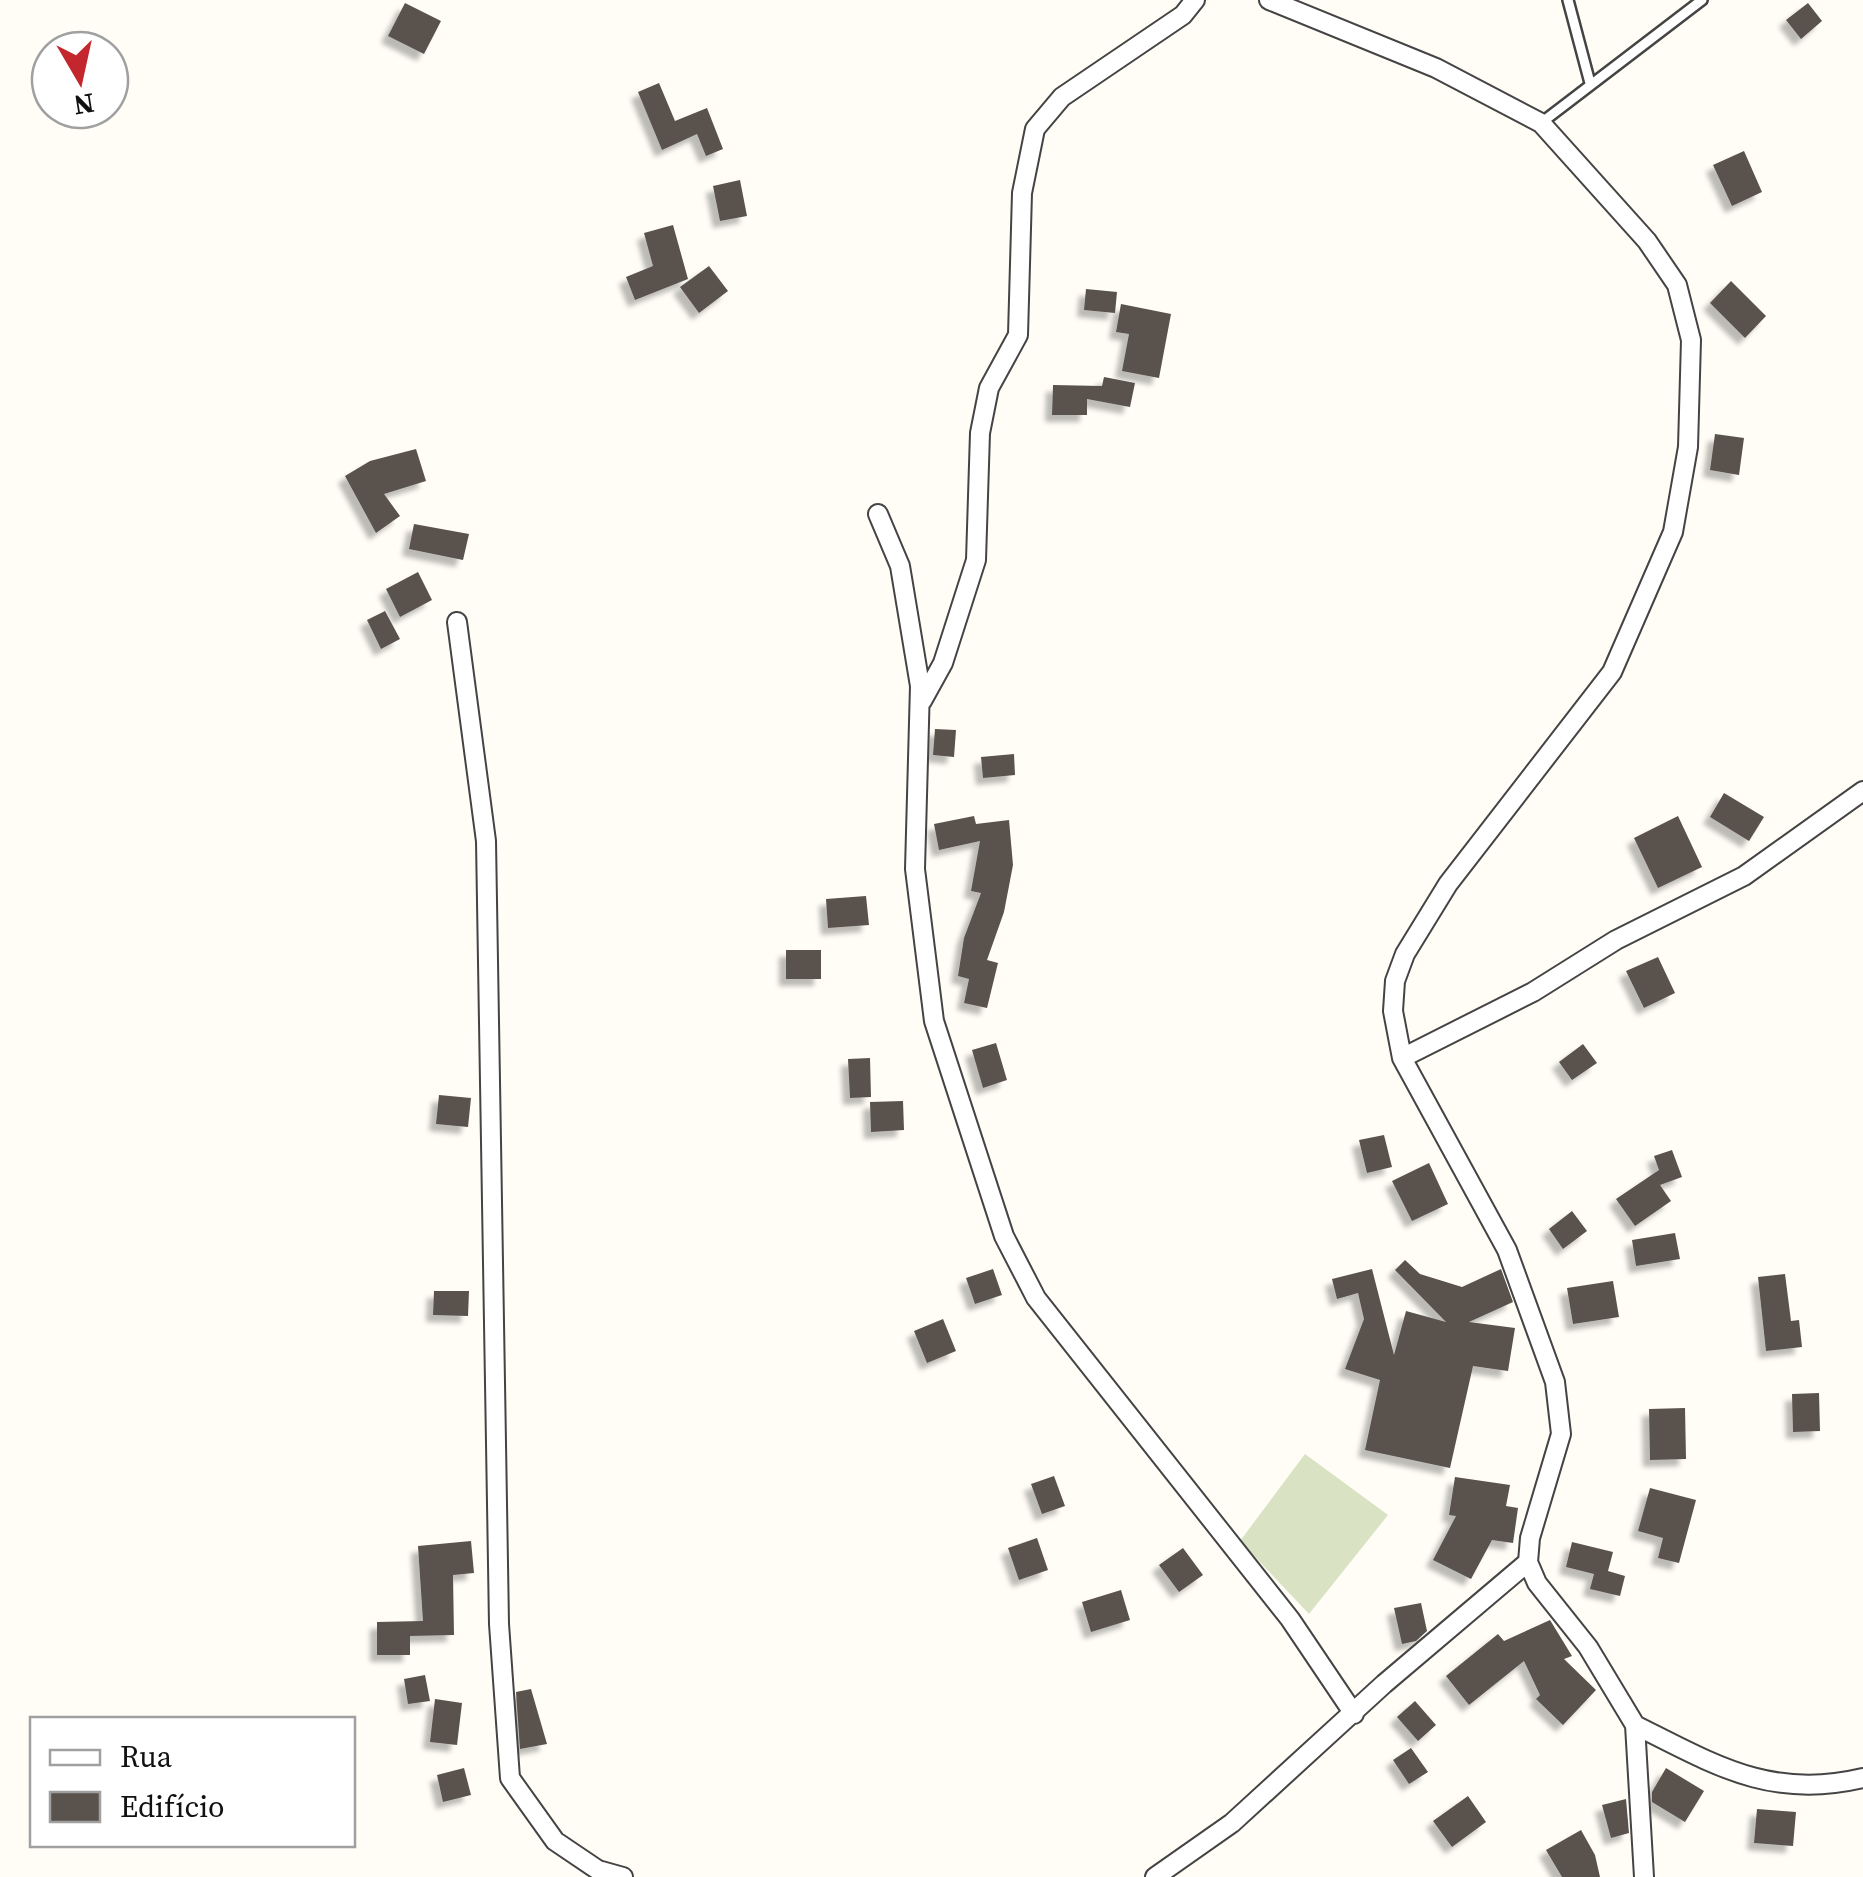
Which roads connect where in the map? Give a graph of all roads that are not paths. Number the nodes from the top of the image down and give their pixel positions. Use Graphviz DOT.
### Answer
graph roads {
  1 [pos="1195,0"];
  2 [pos="1269,0"];
  3 [pos="1568,0"];
  4 [pos="1702,0"];
  5 [pos="1590,83"];
  6 [pos="1541,124"];
  7 [pos="878,514"];
  8 [pos="457,622"];
  9 [pos="919,707"];
  10 [pos="1863,791"];
  11 [pos="1402,1058"];
  12 [pos="1528,1562"];
  13 [pos="1354,1714"];
  14 [pos="1635,1726"];
  15 [pos="1863,1778"];
  16 [pos="623,1877"];
  17 [pos="1155,1877"];
  18 [pos="1644,1877"];
  1 -- 9 [label="street"];
  2 -- 6 [label="street"];
  3 -- 5 [label="lane"];
  4 -- 5 [label="lane"];
  5 -- 6 [label="lane"];
  6 -- 11 [label="street"];
  7 -- 9 [label="street"];
  8 -- 16 [label="street"];
  9 -- 13 [label="street"];
  10 -- 11 [label="street"];
  11 -- 12 [label="street"];
  12 -- 13 [label="street"];
  12 -- 14 [label="street"];
  13 -- 17 [label="street"];
  14 -- 15 [label="street"];
  14 -- 18 [label="street"];
}
